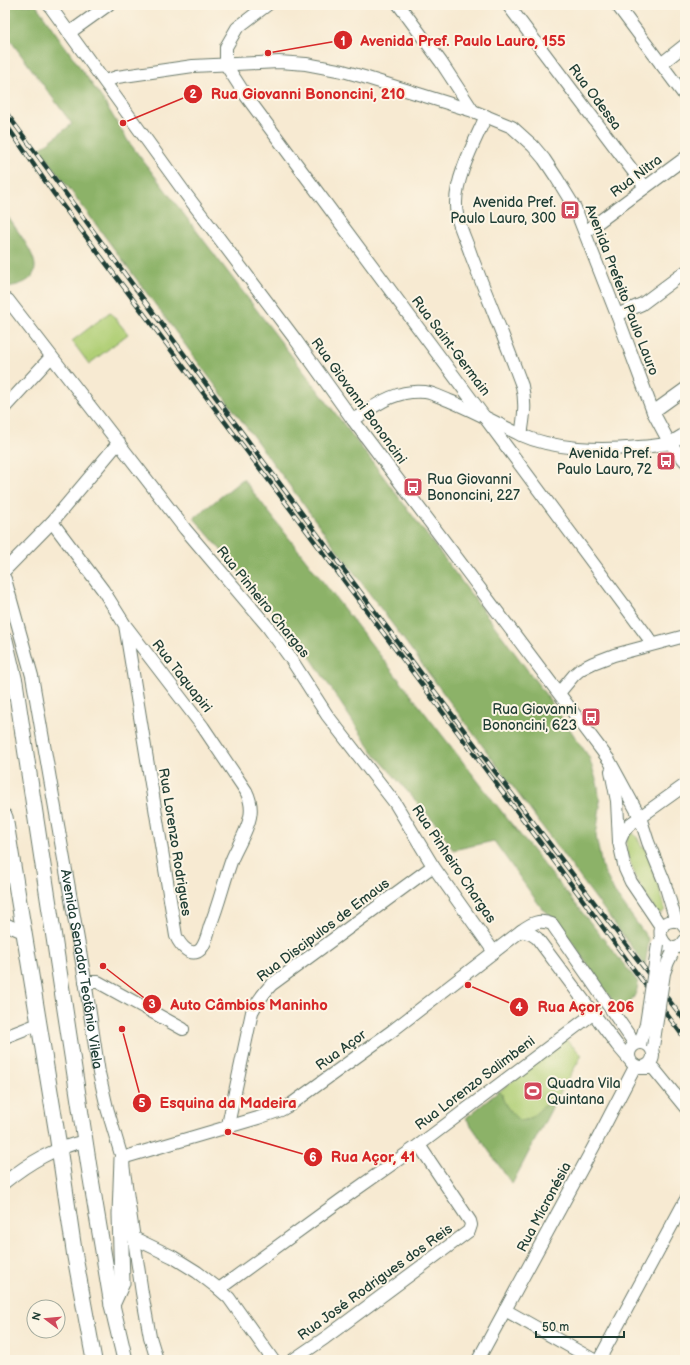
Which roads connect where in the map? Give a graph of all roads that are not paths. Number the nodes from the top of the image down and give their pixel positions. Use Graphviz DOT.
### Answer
graph roads {
  1 [pos="49,5"];
  2 [pos="108,5"];
  3 [pos="266,5"];
  4 [pos="399,5"];
  5 [pos="508,5"];
  6 [pos="617,5"];
  7 [pos="69,33"];
  8 [pos="685,46"];
  9 [pos="661,64"];
  10 [pos="226,65"];
  11 [pos="104,81"];
  12 [pos="685,96"];
  13 [pos="473,111"];
  14 [pos="486,116"];
  15 [pos="685,158"];
  16 [pos="645,187"];
  17 [pos="585,232"];
  18 [pos="685,272"];
  19 [pos="8,300"];
  20 [pos="617,315"];
  21 [pos="51,357"];
  22 [pos="685,389"];
  23 [pos="5,407"];
  24 [pos="653,412"];
  25 [pos="483,415"];
  26 [pos="353,420"];
  27 [pos="685,434"];
  28 [pos="521,435"];
  29 [pos="119,442"];
  30 [pos="669,442"];
  31 [pos="685,461"];
  32 [pos="52,522"];
  33 [pos="5,570"];
  34 [pos="5,579"];
  35 [pos="125,625"];
  36 [pos="685,636"];
  37 [pos="5,640"];
  38 [pos="653,644"];
  39 [pos="559,693"];
  40 [pos="609,760"];
  41 [pos="685,785"];
  42 [pos="5,817"];
  43 [pos="640,817"];
  44 [pos="619,842"];
  45 [pos="233,858"];
  46 [pos="433,866"];
  47 [pos="5,924"];
  48 [pos="682,924"];
  49 [pos="521,930"];
  50 [pos="23,932"];
  51 [pos="660,935"];
  52 [pos="680,948"];
  53 [pos="494,952"];
  54 [pos="85,982"];
  55 [pos="594,1013"];
  56 [pos="38,1024"];
  57 [pos="183,1029"];
  58 [pos="5,1037"];
  59 [pos="638,1041"];
  60 [pos="652,1048"];
  61 [pos="635,1064"];
  62 [pos="685,1106"];
  63 [pos="228,1125"];
  64 [pos="85,1141"];
  65 [pos="419,1145"];
  66 [pos="59,1148"];
  67 [pos="122,1158"];
  68 [pos="5,1182"];
  69 [pos="685,1201"];
  70 [pos="134,1238"];
  71 [pos="219,1289"];
  72 [pos="112,1305"];
  73 [pos="505,1310"];
  74 [pos="94,1360"];
  75 [pos="125,1360"];
  76 [pos="157,1360"];
  77 [pos="273,1360"];
  78 [pos="293,1360"];
  79 [pos="478,1360"];
  80 [pos="594,1360"];
  81 [pos="599,1360"];
  1 -- 7 [label="street, Rua Giovanni Bononcini"];
  2 -- 7 [label="street"];
  3 -- 10 [label="street"];
  4 -- 13 [label="street"];
  5 -- 16 [label="street, Rua Odessa"];
  6 -- 9 [label="street"];
  7 -- 11 [label="street, Rua Giovanni Bononcini"];
  8 -- 9 [label="street"];
  9 -- 12 [label="street"];
  10 -- 11 [label="street, Avenida Prefeito Paulo Lauro"];
  10 -- 13 [label="street, Avenida Prefeito Paulo Lauro"];
  10 -- 25 [label="street, Rua Saint-Germain"];
  11 -- 26 [label="street, Rua Giovanni Bononcini"];
  13 -- 14 [label="street, Avenida Prefeito Paulo Lauro"];
  14 -- 17 [label="street, Avenida Prefeito Paulo Lauro"];
  14 -- 28 [label="street"];
  15 -- 16 [label="street, Rua Nitra"];
  16 -- 17 [label="street, Rua Nitra"];
  17 -- 20 [label="street, Avenida Prefeito Paulo Lauro"];
  18 -- 20 [label="street"];
  19 -- 21 [label="street, Rua Pinheiro Chargas"];
  20 -- 24 [label="street, Avenida Prefeito Paulo Lauro"];
  21 -- 23 [label="street"];
  21 -- 29 [label="street, Rua Pinheiro Chargas"];
  22 -- 24 [label="street"];
  24 -- 30 [label="street, Avenida Prefeito Paulo Lauro"];
  25 -- 26 [label="street"];
  25 -- 28 [label="street"];
  25 -- 38 [label="street, Rua Saint-Germain"];
  26 -- 39 [label="street, Rua Giovanni Bononcini"];
  27 -- 30 [label="street"];
  28 -- 30 [label="street"];
  29 -- 32 [label="street"];
  29 -- 46 [label="street, Rua Pinheiro Chargas"];
  30 -- 31 [label="street, Avenida Prefeito Paulo Lauro"];
  32 -- 33 [label="street"];
  32 -- 35 [label="street, Rua Taquapiri"];
  34 -- 54 [label="street, Avenida Senador Teotônio Vilela"];
  35 -- 45 [label="street, Rua Taquapiri"];
  35 -- 45 [label="street, Rua Lorenzo Rodrigues"];
  36 -- 38 [label="street"];
  37 -- 64 [label="main road, Avenida Senador Teotônio Vilela"];
  38 -- 39 [label="street"];
  39 -- 40 [label="street, Rua Giovanni Bononcini"];
  40 -- 43 [label="street, Rua Giovanni Bononcini"];
  40 -- 44 [label="street"];
  41 -- 43 [label="street"];
  42 -- 50 [label="main road"];
  43 -- 44 [label="street"];
  43 -- 48 [label="street, Rua Giovanni Bononcini"];
  44 -- 51 [label="street"];
  46 -- 53 [label="street, Rua Pinheiro Chargas"];
  46 -- 63 [label="street, Rua Discipulos de Emaus"];
  47 -- 50 [label="street"];
  48 -- 51 [label="street"];
  49 -- 53 [label="street, Rua Açor"];
  49 -- 55 [label="street"];
  49 -- 59 [label="street, Rua Açor"];
  50 -- 56 [label="main road"];
  51 -- 52 [label="street"];
  51 -- 59 [label="street, bridge"];
  52 -- 60 [label="street, bridge"];
  53 -- 63 [label="street, Rua Açor"];
  54 -- 57 [label="street"];
  54 -- 67 [label="street, Avenida Senador Teotônio Vilela"];
  55 -- 61 [label="street"];
  55 -- 65 [label="street, Rua Lorenzo Salimbeni"];
  56 -- 58 [label="street"];
  56 -- 66 [label="main road"];
  59 -- 60 [label="street"];
  59 -- 61 [label="street"];
  60 -- 61 [label="street"];
  61 -- 62 [label="street"];
  61 -- 73 [label="street, Rua Micronésia"];
  63 -- 67 [label="street, Rua Açor"];
  64 -- 66 [label="street"];
  64 -- 72 [label="main road, Avenida Senador Teotônio Vilela"];
  65 -- 71 [label="street, Rua Lorenzo Salimbeni"];
  65 -- 78 [label="street, Rua José Rodrigues dos Reis"];
  66 -- 68 [label="street"];
  66 -- 74 [label="main road"];
  67 -- 70 [label="street, Avenida Senador Teotônio Vilela"];
  67 -- 72 [label="main road"];
  69 -- 81 [label="street"];
  70 -- 71 [label="street"];
  70 -- 76 [label="street, Avenida Senador Teotônio Vilela"];
  71 -- 77 [label="street"];
  72 -- 75 [label="main road, Avenida Senador Teotônio Vilela"];
  73 -- 79 [label="street, Rua Micronésia"];
  73 -- 80 [label="street"];
}
